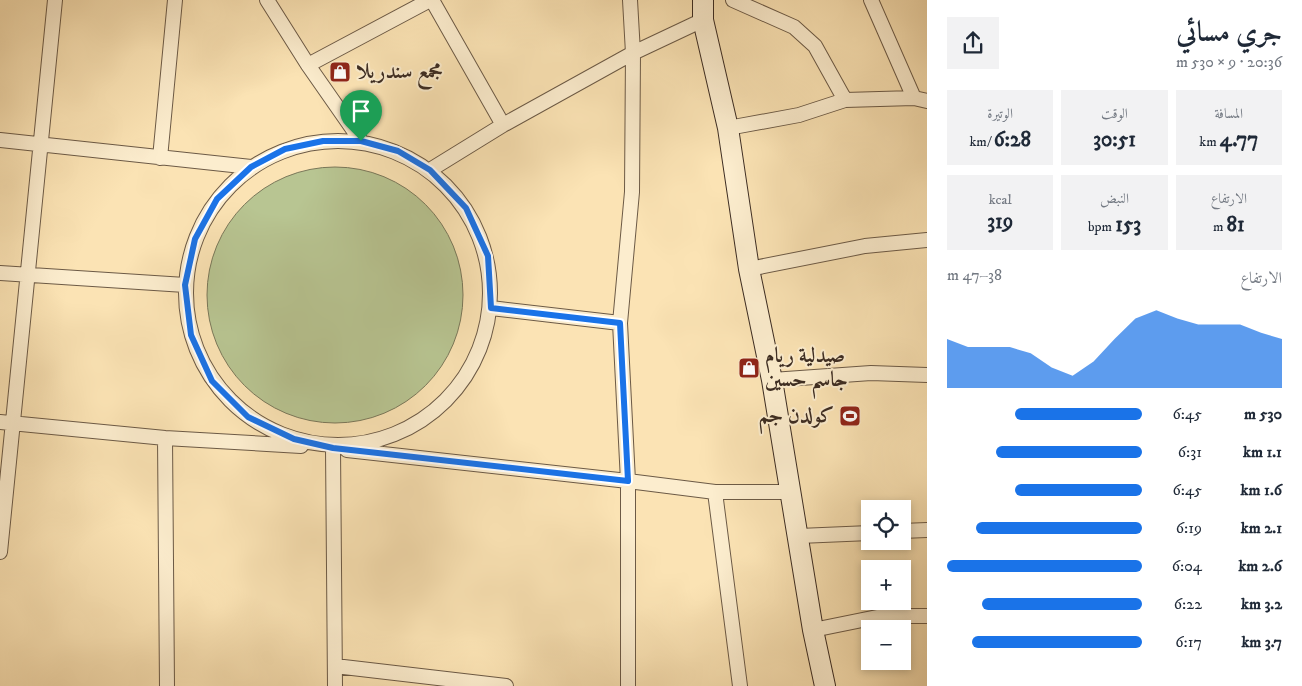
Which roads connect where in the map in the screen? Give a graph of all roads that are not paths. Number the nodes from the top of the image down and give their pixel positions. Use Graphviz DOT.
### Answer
graph roads {
  1 [pos="55,0"];
  2 [pos="175,0"];
  3 [pos="267,0"];
  4 [pos="431,0"];
  5 [pos="630,0"];
  6 [pos="703,0"];
  7 [pos="734,0"];
  8 [pos="871,0"];
  9 [pos="703,20"];
  10 [pos="634,53"];
  11 [pos="308,66"];
  12 [pos="921,99"];
  13 [pos="845,100"];
  14 [pos="503,125"];
  15 [pos="728,128"];
  16 [pos="0,140"];
  17 [pos="361,141"];
  18 [pos="41,145"];
  19 [pos="160,158"];
  20 [pos="251,167"];
  21 [pos="430,170"];
  22 [pos="927,240"];
  23 [pos="749,269"];
  24 [pos="0,273"];
  25 [pos="27,276"];
  26 [pos="185,285"];
  27 [pos="491,308"];
  28 [pos="620,323"];
  29 [pos="927,375"];
  30 [pos="772,380"];
  31 [pos="6,423"];
  32 [pos="165,438"];
  33 [pos="333,448"];
  34 [pos="628,481"];
  35 [pos="715,492"];
  36 [pos="792,492"];
  37 [pos="927,530"];
  38 [pos="911,531"];
  39 [pos="861,533"];
  40 [pos="798,536"];
  41 [pos="0,552"];
  42 [pos="927,616"];
  43 [pos="813,630"];
  44 [pos="335,666"];
  45 [pos="167,686"];
  46 [pos="335,686"];
  47 [pos="506,686"];
  48 [pos="628,686"];
  49 [pos="740,686"];
  50 [pos="825,686"];
  1 -- 18 [label="street"];
  2 -- 19 [label="street"];
  3 -- 11 [label="street"];
  4 -- 11 [label="street"];
  4 -- 14 [label="street"];
  5 -- 10 [label="street"];
  6 -- 9 [label="street"];
  7 -- 13 [label="street"];
  8 -- 12 [label="street"];
  9 -- 10 [label="street"];
  9 -- 15 [label="street"];
  10 -- 14 [label="street"];
  10 -- 28 [label="street"];
  11 -- 17 [label="street"];
  12 -- 13 [label="street"];
  13 -- 15 [label="street"];
  14 -- 21 [label="street"];
  15 -- 23 [label="street"];
  16 -- 18 [label="street"];
  17 -- 20 [label="street"];
  17 -- 21 [label="street"];
  18 -- 19 [label="street"];
  18 -- 25 [label="street"];
  19 -- 20 [label="street"];
  20 -- 26 [label="street"];
  21 -- 27 [label="street"];
  22 -- 23 [label="street"];
  23 -- 30 [label="street"];
  24 -- 25 [label="street"];
  25 -- 26 [label="street"];
  25 -- 31 [label="street"];
  26 -- 33 [label="street"];
  27 -- 28 [label="street"];
  27 -- 33 [label="street"];
  28 -- 34 [label="street"];
  29 -- 30 [label="street"];
  30 -- 36 [label="street"];
  31 -- 32 [label="street"];
  31 -- 41 [label="street"];
  32 -- 33 [label="street"];
  32 -- 45 [label="street"];
  33 -- 34 [label="street"];
  33 -- 44 [label="street"];
  34 -- 35 [label="street"];
  34 -- 48 [label="street"];
  35 -- 36 [label="street"];
  35 -- 49 [label="street"];
  36 -- 40 [label="street"];
  37 -- 38 [label="street"];
  39 -- 40 [label="street"];
  40 -- 43 [label="street"];
  42 -- 43 [label="street"];
  43 -- 50 [label="street"];
  44 -- 46 [label="street"];
  44 -- 47 [label="street"];
}
